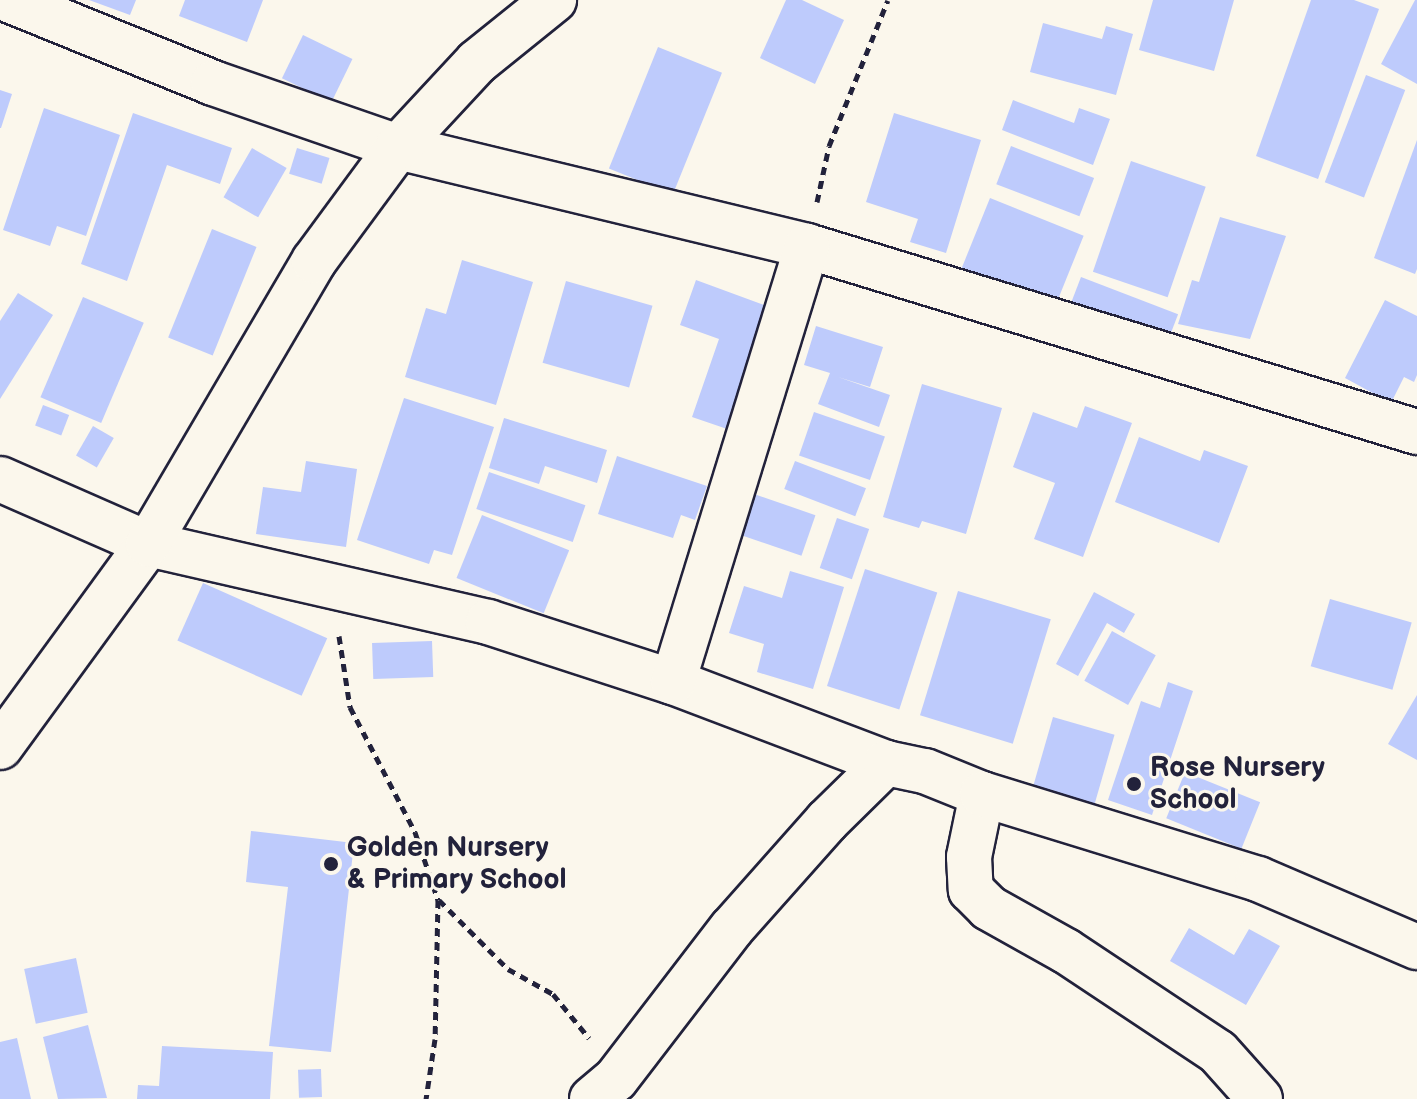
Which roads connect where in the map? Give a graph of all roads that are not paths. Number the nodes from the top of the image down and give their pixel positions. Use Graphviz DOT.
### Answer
graph roads {
  1 [pos="9,0"];
  2 [pos="554,0"];
  3 [pos="398,147"];
  4 [pos="807,246"];
  5 [pos="1417,432"];
  6 [pos="0,479"];
  7 [pos="148,544"];
  8 [pos="673,682"];
  9 [pos="0,747"];
  10 [pos="886,763"];
  11 [pos="982,794"];
  12 [pos="1417,947"];
  13 [pos="611,1092"];
  14 [pos="1260,1099"];
  1 -- 3 [label="street"];
  2 -- 3 [label="street"];
  3 -- 4 [label="street"];
  3 -- 7 [label="street"];
  4 -- 5 [label="street"];
  4 -- 8 [label="street"];
  6 -- 7 [label="street"];
  7 -- 8 [label="street"];
  7 -- 9 [label="street"];
  8 -- 10 [label="street"];
  10 -- 11 [label="street"];
  10 -- 13 [label="street"];
  11 -- 12 [label="street"];
  11 -- 14 [label="street"];
}
